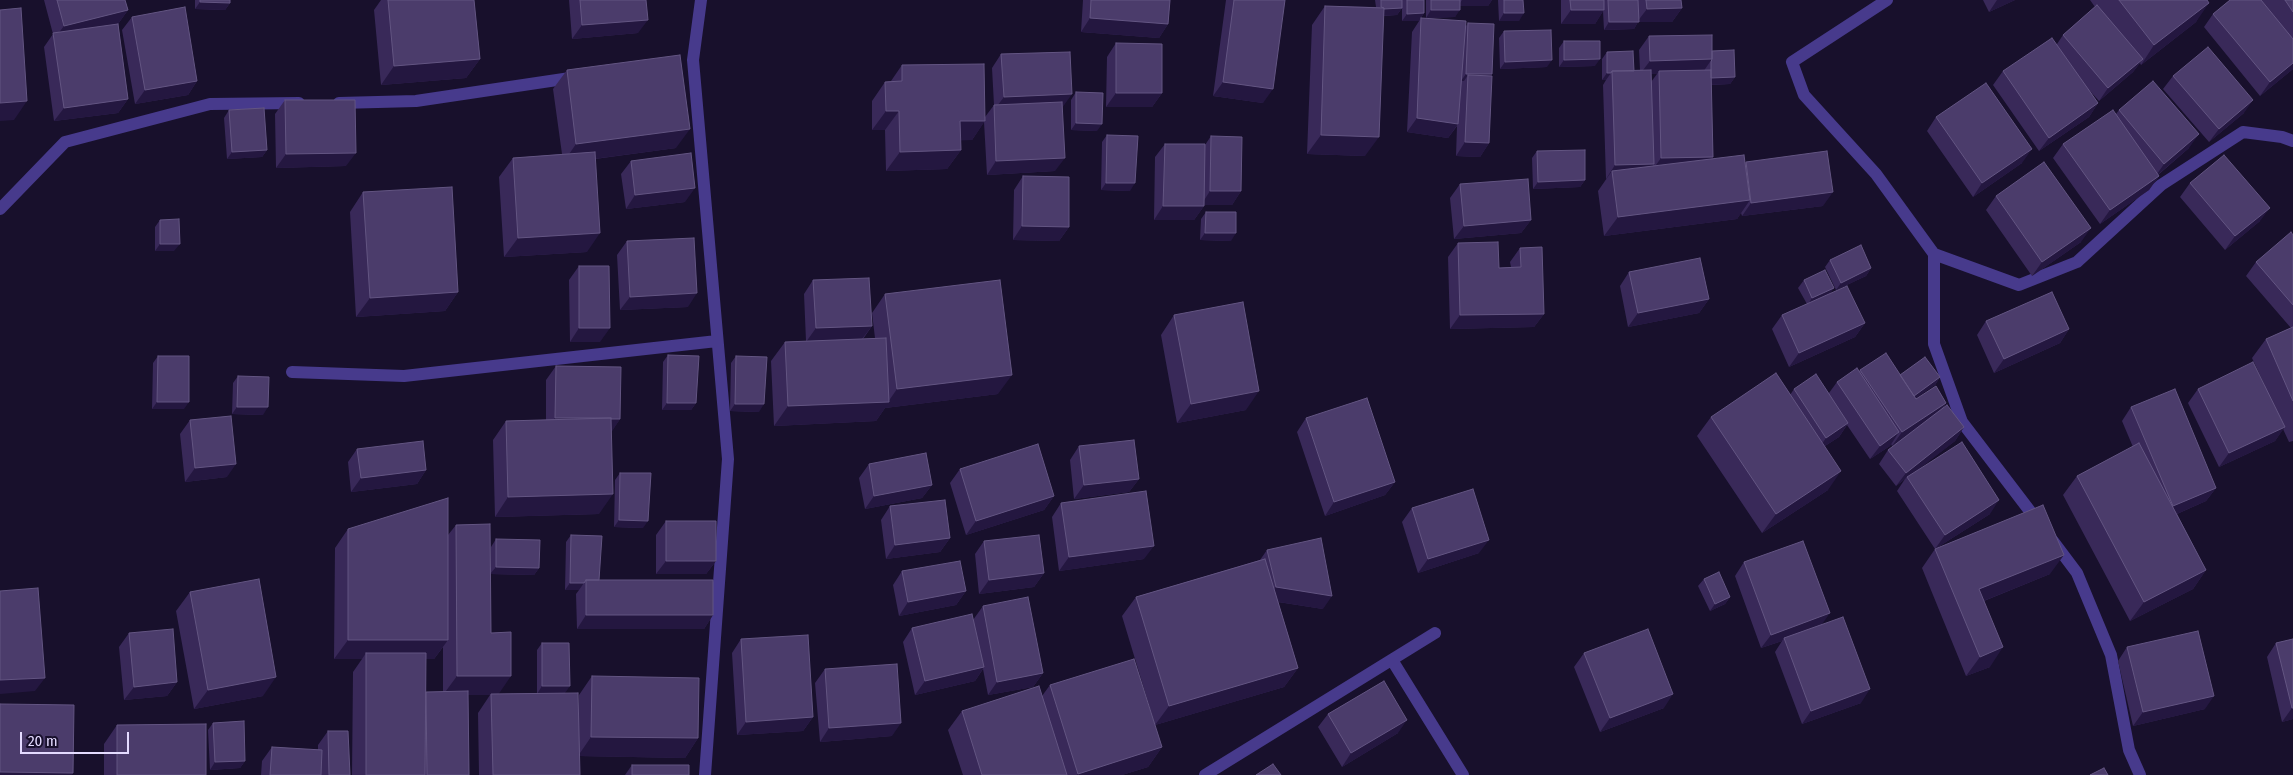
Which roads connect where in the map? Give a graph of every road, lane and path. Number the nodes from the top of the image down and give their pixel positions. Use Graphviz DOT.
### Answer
graph roads {
  1 [pos="701,0"];
  2 [pos="1887,0"];
  3 [pos="588,76"];
  4 [pos="308,103"];
  5 [pos="327,103"];
  6 [pos="2293,141"];
  7 [pos="0,209"];
  8 [pos="1934,254"];
  9 [pos="718,341"];
  10 [pos="292,372"];
  11 [pos="1435,633"];
  12 [pos="1392,660"];
  13 [pos="705,775"];
  14 [pos="1205,775"];
  15 [pos="1463,775"];
  16 [pos="2140,775"];
  1 -- 9 [label="street"];
  2 -- 8 [label="street"];
  3 -- 5 [label="street"];
  4 -- 7 [label="street"];
  6 -- 8 [label="street"];
  8 -- 16 [label="street"];
  9 -- 10 [label="street"];
  9 -- 13 [label="street"];
  11 -- 12 [label="street"];
  12 -- 14 [label="street"];
  12 -- 15 [label="street"];
}
